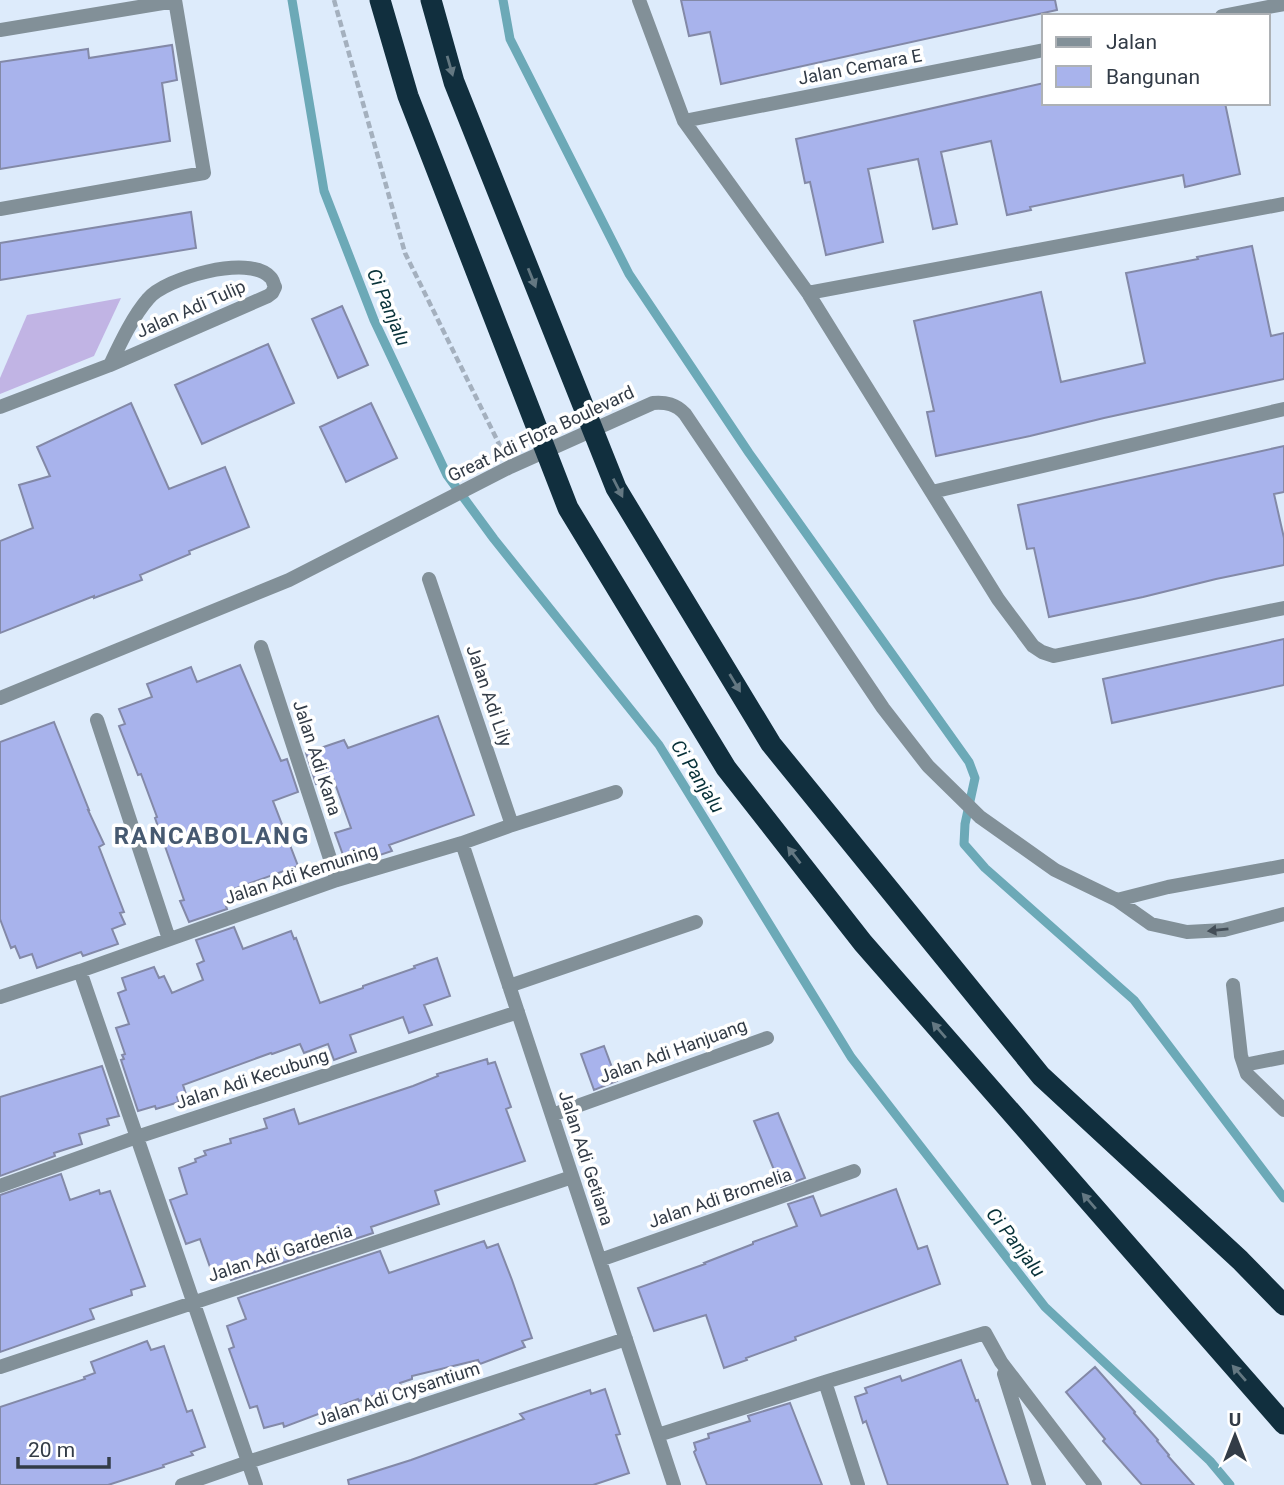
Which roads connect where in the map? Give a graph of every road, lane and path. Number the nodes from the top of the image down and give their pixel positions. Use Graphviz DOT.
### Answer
graph roads {
  1 [pos="334,0"];
  2 [pos="380,0"];
  3 [pos="431,0"];
  4 [pos="639,0"];
  5 [pos="175,1"];
  6 [pos="1284,4"];
  7 [pos="1232,14"];
  8 [pos="0,30"];
  9 [pos="1042,50"];
  10 [pos="684,121"];
  11 [pos="1284,204"];
  12 [pos="0,209"];
  13 [pos="808,293"];
  14 [pos="110,365"];
  15 [pos="0,407"];
  16 [pos="1284,410"];
  17 [pos="510,467"];
  18 [pos="932,492"];
  19 [pos="429,579"];
  20 [pos="1284,608"];
  21 [pos="261,648"];
  22 [pos="0,698"];
  23 [pos="97,720"];
  24 [pos="616,792"];
  25 [pos="512,825"];
  26 [pos="462,843"];
  27 [pos="1284,866"];
  28 [pos="337,880"];
  29 [pos="1117,900"];
  30 [pos="1284,914"];
  31 [pos="696,922"];
  32 [pos="169,939"];
  33 [pos="80,971"];
  34 [pos="1233,985"];
  35 [pos="509,986"];
  36 [pos="0,997"];
  37 [pos="518,1012"];
  38 [pos="767,1038"];
  39 [pos="1284,1057"];
  40 [pos="1244,1065"];
  41 [pos="1284,1110"];
  42 [pos="552,1115"];
  43 [pos="137,1137"];
  44 [pos="854,1171"];
  45 [pos="572,1177"];
  46 [pos="0,1186"];
  47 [pos="600,1260"];
  48 [pos="194,1302"];
  49 [pos="1284,1305"];
  50 [pos="626,1339"];
  51 [pos="1001,1362"];
  52 [pos="0,1367"];
  53 [pos="825,1382"];
  54 [pos="1284,1424"];
  55 [pos="658,1435"];
  56 [pos="248,1462"];
  57 [pos="181,1485"];
  58 [pos="256,1485"];
  59 [pos="674,1485"];
  60 [pos="858,1485"];
  61 [pos="1039,1485"];
  62 [pos="1096,1485"];
  1 -- 17 [label="path"];
  54 -- 2 [label="highway, one-way"];
  3 -- 49 [label="highway, one-way"];
  4 -- 10 [label="street"];
  5 -- 8 [label="street"];
  5 -- 12 [label="street"];
  6 -- 7 [label="street"];
  9 -- 10 [label="street, Jalan Cemara E"];
  10 -- 13 [label="street"];
  11 -- 13 [label="street"];
  13 -- 18 [label="street"];
  14 -- 14 [label="street, Jalan Adi Tulip"];
  14 -- 15 [label="street, Jalan Adi Tulip"];
  16 -- 18 [label="street"];
  17 -- 22 [label="street, Great Adi Flora Boulevard"];
  17 -- 29 [label="street, Great Adi Flora Boulevard"];
  18 -- 20 [label="street"];
  19 -- 25 [label="street, Jalan Adi Lily"];
  21 -- 28 [label="street, Jalan Adi Kana"];
  23 -- 32 [label="street"];
  24 -- 25 [label="street, Jalan Adi Kemuning"];
  25 -- 26 [label="street, Jalan Adi Kemuning"];
  26 -- 28 [label="street, Jalan Adi Kemuning"];
  26 -- 35 [label="street, Jalan Adi Getiana"];
  27 -- 29 [label="street"];
  28 -- 32 [label="street, Jalan Adi Kemuning"];
  30 -- 29 [label="street, Great Adi Flora Boulevard, one-way"];
  31 -- 35 [label="street"];
  32 -- 33 [label="street, Jalan Adi Kemuning"];
  33 -- 36 [label="street, Jalan Adi Kemuning"];
  33 -- 43 [label="street"];
  34 -- 40 [label="street"];
  35 -- 37 [label="street, Jalan Adi Getiana"];
  37 -- 42 [label="street, Jalan Adi Getiana"];
  37 -- 43 [label="street, Jalan Adi Kecubung"];
  38 -- 42 [label="street, Jalan Adi Hanjuang"];
  39 -- 40 [label="street"];
  40 -- 41 [label="street"];
  42 -- 45 [label="street, Jalan Adi Getiana"];
  43 -- 46 [label="street, Jalan Adi Kecubung"];
  43 -- 48 [label="street"];
  44 -- 47 [label="street, Jalan Adi Bromelia"];
  45 -- 47 [label="street, Jalan Adi Getiana"];
  45 -- 48 [label="street, Jalan Adi Gardenia"];
  47 -- 50 [label="street, Jalan Adi Getiana"];
  48 -- 52 [label="street, Jalan Adi Gardenia"];
  48 -- 56 [label="street"];
  50 -- 55 [label="street, Jalan Adi Getiana"];
  50 -- 56 [label="street, Jalan Adi Crysantium"];
  51 -- 53 [label="street"];
  51 -- 61 [label="street"];
  51 -- 62 [label="street"];
  53 -- 55 [label="street"];
  53 -- 60 [label="street"];
  55 -- 59 [label="street, Jalan Adi Getiana"];
  56 -- 57 [label="street, Jalan Adi Crysantium"];
  56 -- 58 [label="street"];
}
